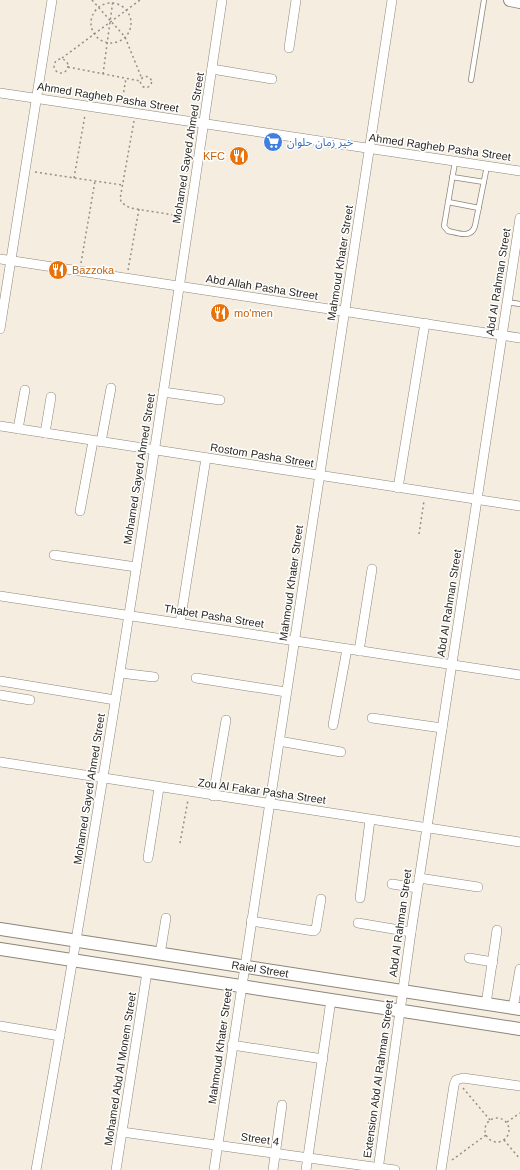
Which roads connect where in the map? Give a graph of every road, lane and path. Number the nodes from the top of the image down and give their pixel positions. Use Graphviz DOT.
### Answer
graph roads {
  1 [pos="52,0"];
  2 [pos="92,0"];
  3 [pos="113,0"];
  4 [pos="140,0"];
  5 [pos="222,0"];
  6 [pos="296,0"];
  7 [pos="392,0"];
  8 [pos="484,0"];
  9 [pos="510,0"];
  10 [pos="520,2"];
  11 [pos="113,3"];
  12 [pos="98,7"];
  13 [pos="126,10"];
  14 [pos="110,21"];
  15 [pos="93,34"];
  16 [pos="125,37"];
  17 [pos="108,43"];
  18 [pos="289,48"];
  19 [pos="62,58"];
  20 [pos="68,67"];
  21 [pos="212,69"];
  22 [pos="103,74"];
  23 [pos="126,78"];
  24 [pos="142,79"];
  25 [pos="272,79"];
  26 [pos="471,80"];
  27 [pos="140,81"];
  28 [pos="0,93"];
  29 [pos="36,98"];
  30 [pos="86,106"];
  31 [pos="120,111"];
  32 [pos="135,113"];
  33 [pos="204,124"];
  34 [pos="369,149"];
  35 [pos="455,162"];
  36 [pos="486,166"];
  37 [pos="25,171"];
  38 [pos="520,171"];
  39 [pos="452,177"];
  40 [pos="74,178"];
  41 [pos="95,181"];
  42 [pos="484,182"];
  43 [pos="123,185"];
  44 [pos="448,202"];
  45 [pos="479,208"];
  46 [pos="139,209"];
  47 [pos="189,218"];
  48 [pos="520,218"];
  49 [pos="0,259"];
  50 [pos="11,261"];
  51 [pos="79,271"];
  52 [pos="127,278"];
  53 [pos="179,286"];
  54 [pos="507,302"];
  55 [pos="520,304"];
  56 [pos="344,311"];
  57 [pos="425,324"];
  58 [pos="0,329"];
  59 [pos="502,335"];
  60 [pos="520,338"];
  61 [pos="111,388"];
  62 [pos="25,390"];
  63 [pos="163,392"];
  64 [pos="51,397"];
  65 [pos="220,400"];
  66 [pos="0,426"];
  67 [pos="18,429"];
  68 [pos="45,433"];
  69 [pos="97,441"];
  70 [pos="154,450"];
  71 [pos="206,458"];
  72 [pos="318,475"];
  73 [pos="398,488"];
  74 [pos="425,492"];
  75 [pos="477,499"];
  76 [pos="520,506"];
  77 [pos="80,511"];
  78 [pos="419,534"];
  79 [pos="54,555"];
  80 [pos="136,567"];
  81 [pos="372,569"];
  82 [pos="0,596"];
  83 [pos="129,616"];
  84 [pos="180,623"];
  85 [pos="294,641"];
  86 [pos="347,649"];
  87 [pos="359,650"];
  88 [pos="452,664"];
  89 [pos="120,673"];
  90 [pos="520,675"];
  91 [pos="154,677"];
  92 [pos="196,678"];
  93 [pos="0,681"];
  94 [pos="286,692"];
  95 [pos="0,695"];
  96 [pos="30,700"];
  97 [pos="115,700"];
  98 [pos="372,718"];
  99 [pos="226,720"];
  100 [pos="333,725"];
  101 [pos="442,728"];
  102 [pos="279,741"];
  103 [pos="341,752"];
  104 [pos="0,762"];
  105 [pos="104,779"];
  106 [pos="159,788"];
  107 [pos="189,793"];
  108 [pos="213,796"];
  109 [pos="269,804"];
  110 [pos="370,820"];
  111 [pos="426,828"];
  112 [pos="520,842"];
  113 [pos="180,843"];
  114 [pos="148,858"];
  115 [pos="419,878"];
  116 [pos="392,884"];
  117 [pos="478,887"];
  118 [pos="417,888"];
  119 [pos="360,898"];
  120 [pos="321,899"];
  121 [pos="166,918"];
  122 [pos="251,920"];
  123 [pos="358,923"];
  124 [pos="0,929"];
  125 [pos="497,930"];
  126 [pos="410,932"];
  127 [pos="77,940"];
  128 [pos="0,949"];
  129 [pos="160,954"];
  130 [pos="469,958"];
  131 [pos="74,961"];
  132 [pos="492,962"];
  133 [pos="244,967"];
  134 [pos="520,969"];
  135 [pos="147,972"];
  136 [pos="241,986"];
  137 [pos="402,991"];
  138 [pos="416,993"];
  139 [pos="331,1000"];
  140 [pos="486,1004"];
  141 [pos="517,1008"];
  142 [pos="400,1011"];
  143 [pos="413,1013"];
  144 [pos="0,1026"];
  145 [pos="520,1029"];
  146 [pos="60,1036"];
  147 [pos="232,1045"];
  148 [pos="323,1059"];
  149 [pos="456,1080"];
  150 [pos="520,1086"];
  151 [pos="282,1105"];
  152 [pos="520,1113"];
  153 [pos="490,1120"];
  154 [pos="507,1122"];
  155 [pos="122,1132"];
  156 [pos="486,1135"];
  157 [pos="504,1140"];
  158 [pos="218,1146"];
  159 [pos="275,1154"];
  160 [pos="308,1158"];
  161 [pos="520,1159"];
  162 [pos="378,1169"];
  163 [pos="441,1169"];
  164 [pos="36,1170"];
  165 [pos="116,1170"];
  166 [pos="214,1170"];
  167 [pos="273,1170"];
  168 [pos="306,1170"];
  169 [pos="395,1170"];
  1 -- 29 [label="street"];
  2 -- 12 [label="path"];
  3 -- 11 [label="path"];
  4 -- 13 [label="path"];
  5 -- 21 [label="street, Mohamed Sayed Ahmed Street"];
  6 -- 18 [label="street"];
  7 -- 34 [label="street, Mahmoud Khater Street"];
  8 -- 26 [label="lane"];
  9 -- 10 [label="street"];
  11 -- 12 [label="path"];
  11 -- 13 [label="path"];
  11 -- 14 [label="path"];
  12 -- 14 [label="path"];
  12 -- 15 [label="path"];
  13 -- 14 [label="path"];
  13 -- 16 [label="path"];
  14 -- 15 [label="path"];
  14 -- 16 [label="path"];
  14 -- 17 [label="path"];
  15 -- 17 [label="path"];
  15 -- 19 [label="path"];
  16 -- 17 [label="path"];
  16 -- 24 [label="path"];
  17 -- 22 [label="path"];
  19 -- 20 [label="path"];
  19 -- 20 [label="path"];
  20 -- 22 [label="path"];
  21 -- 25 [label="street"];
  21 -- 33 [label="street, Mohamed Sayed Ahmed Street"];
  22 -- 23 [label="path"];
  23 -- 27 [label="path"];
  23 -- 31 [label="path"];
  24 -- 27 [label="path"];
  24 -- 27 [label="path"];
  28 -- 29 [label="street, Ahmed Ragheb Pasha Street"];
  29 -- 30 [label="street, Ahmed Ragheb Pasha Street"];
  29 -- 37 [label="street"];
  30 -- 31 [label="street, Ahmed Ragheb Pasha Street"];
  30 -- 40 [label="path"];
  31 -- 32 [label="street, Ahmed Ragheb Pasha Street"];
  32 -- 33 [label="street, Ahmed Ragheb Pasha Street"];
  32 -- 43 [label="path"];
  33 -- 34 [label="street, Ahmed Ragheb Pasha Street"];
  33 -- 47 [label="street, Mohamed Sayed Ahmed Street"];
  34 -- 35 [label="street, Ahmed Ragheb Pasha Street"];
  34 -- 56 [label="street, Mahmoud Khater Street"];
  35 -- 36 [label="street, Ahmed Ragheb Pasha Street"];
  35 -- 39 [label="lane"];
  36 -- 38 [label="street, Ahmed Ragheb Pasha Street"];
  36 -- 42 [label="lane"];
  37 -- 40 [label="path"];
  37 -- 50 [label="street"];
  39 -- 42 [label="lane"];
  39 -- 44 [label="lane"];
  40 -- 41 [label="path"];
  41 -- 43 [label="path"];
  41 -- 51 [label="path"];
  42 -- 45 [label="lane"];
  43 -- 46 [label="path"];
  44 -- 45 [label="lane"];
  44 -- 45 [label="lane"];
  46 -- 47 [label="path"];
  46 -- 52 [label="path"];
  47 -- 53 [label="street, Mohamed Sayed Ahmed Street"];
  48 -- 54 [label="street, Abd Al Rahman Street"];
  49 -- 50 [label="street, Abd Allah Pasha Street"];
  50 -- 51 [label="street, Abd Allah Pasha Street"];
  50 -- 58 [label="street"];
  51 -- 52 [label="street, Abd Allah Pasha Street"];
  52 -- 53 [label="street, Abd Allah Pasha Street"];
  53 -- 56 [label="street, Abd Allah Pasha Street"];
  53 -- 63 [label="street, Mohamed Sayed Ahmed Street"];
  54 -- 55 [label="lane"];
  54 -- 59 [label="street, Abd Al Rahman Street"];
  56 -- 57 [label="street, Abd Allah Pasha Street"];
  56 -- 72 [label="street, Mahmoud Khater Street"];
  57 -- 59 [label="street, Abd Allah Pasha Street"];
  57 -- 73 [label="street"];
  59 -- 60 [label="street, Abd Allah Pasha Street"];
  59 -- 75 [label="street, Abd Al Rahman Street"];
  61 -- 69 [label="street"];
  62 -- 67 [label="street"];
  63 -- 65 [label="street"];
  63 -- 70 [label="street, Mohamed Sayed Ahmed Street"];
  64 -- 68 [label="street"];
  66 -- 67 [label="street, Rostom Pasha Street"];
  67 -- 68 [label="street, Rostom Pasha Street"];
  68 -- 69 [label="street, Rostom Pasha Street"];
  69 -- 70 [label="street, Rostom Pasha Street"];
  69 -- 77 [label="street"];
  70 -- 71 [label="street, Rostom Pasha Street"];
  70 -- 80 [label="street, Mohamed Sayed Ahmed Street"];
  71 -- 72 [label="street, Rostom Pasha Street"];
  71 -- 84 [label="street"];
  72 -- 73 [label="street, Rostom Pasha Street"];
  72 -- 85 [label="street, Mahmoud Khater Street"];
  73 -- 74 [label="street, Rostom Pasha Street"];
  74 -- 75 [label="street, Rostom Pasha Street"];
  74 -- 78 [label="path"];
  75 -- 76 [label="street, Rostom Pasha Street"];
  75 -- 88 [label="street, Abd Al Rahman Street"];
  79 -- 80 [label="street"];
  80 -- 83 [label="street, Mohamed Sayed Ahmed Street"];
  81 -- 87 [label="street"];
  82 -- 83 [label="street, Thabet Pasha Street"];
  83 -- 84 [label="street, Thabet Pasha Street"];
  83 -- 89 [label="street, Mohamed Sayed Ahmed Street"];
  84 -- 85 [label="street, Thabet Pasha Street"];
  85 -- 86 [label="street, Thabet Pasha Street"];
  85 -- 94 [label="street, Mahmoud Khater Street"];
  86 -- 87 [label="street, Thabet Pasha Street"];
  86 -- 100 [label="street"];
  87 -- 88 [label="street, Thabet Pasha Street"];
  88 -- 90 [label="street, Thabet Pasha Street"];
  88 -- 101 [label="street, Abd Al Rahman Street"];
  89 -- 91 [label="street"];
  89 -- 97 [label="street, Mohamed Sayed Ahmed Street"];
  92 -- 94 [label="street"];
  93 -- 97 [label="street"];
  94 -- 102 [label="street, Mahmoud Khater Street"];
  95 -- 96 [label="street"];
  97 -- 105 [label="street, Mohamed Sayed Ahmed Street"];
  98 -- 101 [label="street"];
  99 -- 108 [label="street"];
  101 -- 111 [label="street, Abd Al Rahman Street"];
  102 -- 103 [label="street"];
  102 -- 109 [label="street, Mahmoud Khater Street"];
  104 -- 105 [label="street, Zou Al Fakar Pasha Street"];
  105 -- 106 [label="street, Zou Al Fakar Pasha Street"];
  105 -- 127 [label="street, Mohamed Sayed Ahmed Street"];
  106 -- 107 [label="street, Zou Al Fakar Pasha Street"];
  106 -- 114 [label="street"];
  107 -- 108 [label="street, Zou Al Fakar Pasha Street"];
  107 -- 113 [label="path"];
  108 -- 109 [label="street, Zou Al Fakar Pasha Street"];
  109 -- 110 [label="street, Zou Al Fakar Pasha Street"];
  109 -- 122 [label="street, Mahmoud Khater Street"];
  110 -- 111 [label="street, Zou Al Fakar Pasha Street"];
  110 -- 119 [label="street"];
  111 -- 112 [label="street, Zou Al Fakar Pasha Street"];
  111 -- 115 [label="street, Abd Al Rahman Street"];
  115 -- 117 [label="street"];
  115 -- 118 [label="street, Abd Al Rahman Street"];
  116 -- 118 [label="street"];
  118 -- 126 [label="street, Abd Al Rahman Street"];
  120 -- 122 [label="street"];
  121 -- 129 [label="street"];
  122 -- 133 [label="street, Mahmoud Khater Street"];
  123 -- 126 [label="street"];
  124 -- 127 [label="street, Raiel Street"];
  125 -- 132 [label="street"];
  126 -- 137 [label="street, Abd Al Rahman Street"];
  127 -- 129 [label="street, Raiel Street"];
  127 -- 131 [label="street, Mohamed Sayed Ahmed Street"];
  128 -- 131 [label="street, Raiel Street"];
  129 -- 133 [label="street, Raiel Street"];
  130 -- 132 [label="street"];
  131 -- 135 [label="street, Raiel Street"];
  131 -- 146 [label="street, Mohamed Sayed Ahmed Street"];
  132 -- 140 [label="street"];
  133 -- 136 [label="street, Mahmoud Khater Street"];
  133 -- 137 [label="street, Raiel Street"];
  134 -- 141 [label="street"];
  135 -- 136 [label="street, Raiel Street"];
  135 -- 155 [label="street, Mohamed Abd Al Monem Street"];
  136 -- 139 [label="street, Raiel Street"];
  136 -- 147 [label="street, Mahmoud Khater Street"];
  137 -- 138 [label="street, Raiel Street"];
  137 -- 142 [label="street, Extension Abd Al Rahman Street"];
  138 -- 140 [label="street, Raiel Street"];
  138 -- 143 [label="street"];
  139 -- 142 [label="street, Raiel Street"];
  139 -- 148 [label="street"];
  140 -- 141 [label="street, Raiel Street"];
  142 -- 143 [label="street, Raiel Street"];
  142 -- 162 [label="street, Extension Abd Al Rahman Street"];
  143 -- 145 [label="street, Raiel Street"];
  144 -- 146 [label="street"];
  146 -- 164 [label="street, Mohamed Sayed Ahmed Street"];
  147 -- 148 [label="street"];
  147 -- 158 [label="street, Mahmoud Khater Street"];
  148 -- 160 [label="street"];
  149 -- 150 [label="street"];
  149 -- 153 [label="path"];
  149 -- 163 [label="street"];
  151 -- 159 [label="street"];
  152 -- 154 [label="path"];
  153 -- 154 [label="path"];
  153 -- 156 [label="path"];
  154 -- 157 [label="path"];
  155 -- 158 [label="street, Street 4"];
  155 -- 165 [label="street, Mohamed Abd Al Monem Street"];
  156 -- 157 [label="path"];
  156 -- 163 [label="path"];
  157 -- 161 [label="path"];
  158 -- 159 [label="street, Street 4"];
  158 -- 166 [label="street, Mahmoud Khater Street"];
  159 -- 160 [label="street, Street 4"];
  159 -- 167 [label="street"];
  160 -- 162 [label="street, Street 4"];
  160 -- 168 [label="street"];
  162 -- 169 [label="street, Street 4"];
}
